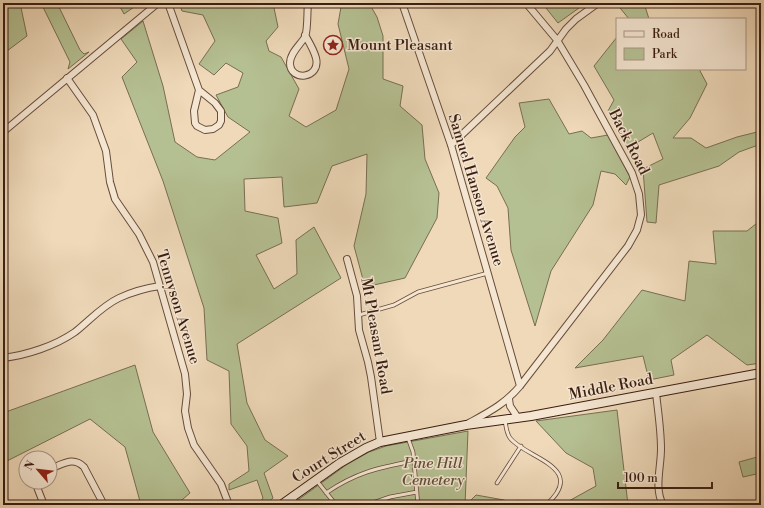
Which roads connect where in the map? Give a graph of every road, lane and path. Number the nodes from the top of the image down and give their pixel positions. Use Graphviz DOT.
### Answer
graph roads {
  1 [pos="158,3"];
  2 [pos="168,3"];
  3 [pos="308,3"];
  4 [pos="402,3"];
  5 [pos="526,3"];
  6 [pos="598,3"];
  7 [pos="306,35"];
  8 [pos="557,40"];
  9 [pos="67,78"];
  10 [pos="199,90"];
  11 [pos="3,132"];
  12 [pos="451,145"];
  13 [pos="347,259"];
  14 [pos="488,273"];
  15 [pos="160,286"];
  16 [pos="359,315"];
  17 [pos="3,358"];
  18 [pos="761,373"];
  19 [pos="520,386"];
  20 [pos="656,393"];
  21 [pos="508,399"];
  22 [pos="518,418"];
  23 [pos="505,420"];
  24 [pos="466,425"];
  25 [pos="408,436"];
  26 [pos="380,442"];
  27 [pos="521,446"];
  28 [pos="413,461"];
  29 [pos="58,466"];
  30 [pos="316,480"];
  31 [pos="497,483"];
  32 [pos="38,490"];
  33 [pos="417,492"];
  34 [pos="326,493"];
  35 [pos="292,498"];
  36 [pos="44,505"];
  37 [pos="104,505"];
  38 [pos="229,505"];
  39 [pos="281,505"];
  40 [pos="300,505"];
  41 [pos="336,505"];
  42 [pos="367,505"];
  43 [pos="418,505"];
  44 [pos="516,505"];
  45 [pos="523,505"];
  46 [pos="546,505"];
  47 [pos="663,505"];
  1 -- 9 [label="street"];
  2 -- 10 [label="street"];
  3 -- 7 [label="street"];
  4 -- 12 [label="street, Samuel Hanson Avenue"];
  5 -- 8 [label="street, Back Road"];
  6 -- 8 [label="street"];
  7 -- 7 [label="street"];
  8 -- 12 [label="street"];
  8 -- 19 [label="street, Back Road"];
  9 -- 11 [label="street"];
  9 -- 15 [label="street, Tennyson Avenue"];
  10 -- 10 [label="street"];
  12 -- 14 [label="street, Samuel Hanson Avenue"];
  13 -- 16 [label="street, Mt Pleasant Road"];
  14 -- 16 [label="lane"];
  14 -- 19 [label="street, Samuel Hanson Avenue"];
  15 -- 17 [label="street"];
  15 -- 38 [label="street, Tennyson Avenue"];
  16 -- 26 [label="street, Mt Pleasant Road"];
  18 -- 20 [label="street, Middle Road"];
  19 -- 21 [label="street, Back Road"];
  20 -- 22 [label="street, Middle Road"];
  20 -- 47 [label="street"];
  21 -- 22 [label="street"];
  21 -- 24 [label="street, Back Road"];
  22 -- 23 [label="street, Middle Road"];
  23 -- 24 [label="street, Middle Road"];
  23 -- 27 [label="lane"];
  24 -- 25 [label="street, Court Street"];
  25 -- 26 [label="street, Court Street"];
  25 -- 28 [label="lane"];
  26 -- 30 [label="street, Court Street"];
  27 -- 31 [label="lane"];
  27 -- 46 [label="lane"];
  28 -- 33 [label="lane"];
  28 -- 34 [label="lane"];
  29 -- 37 [label="street"];
  30 -- 34 [label="lane"];
  30 -- 35 [label="street, Court Street"];
  32 -- 36 [label="street"];
  33 -- 42 [label="lane"];
  33 -- 43 [label="lane"];
  34 -- 41 [label="lane"];
  35 -- 39 [label="street, Court Street"];
  35 -- 40 [label="lane"];
  44 -- 45 [label="lane"];
}
